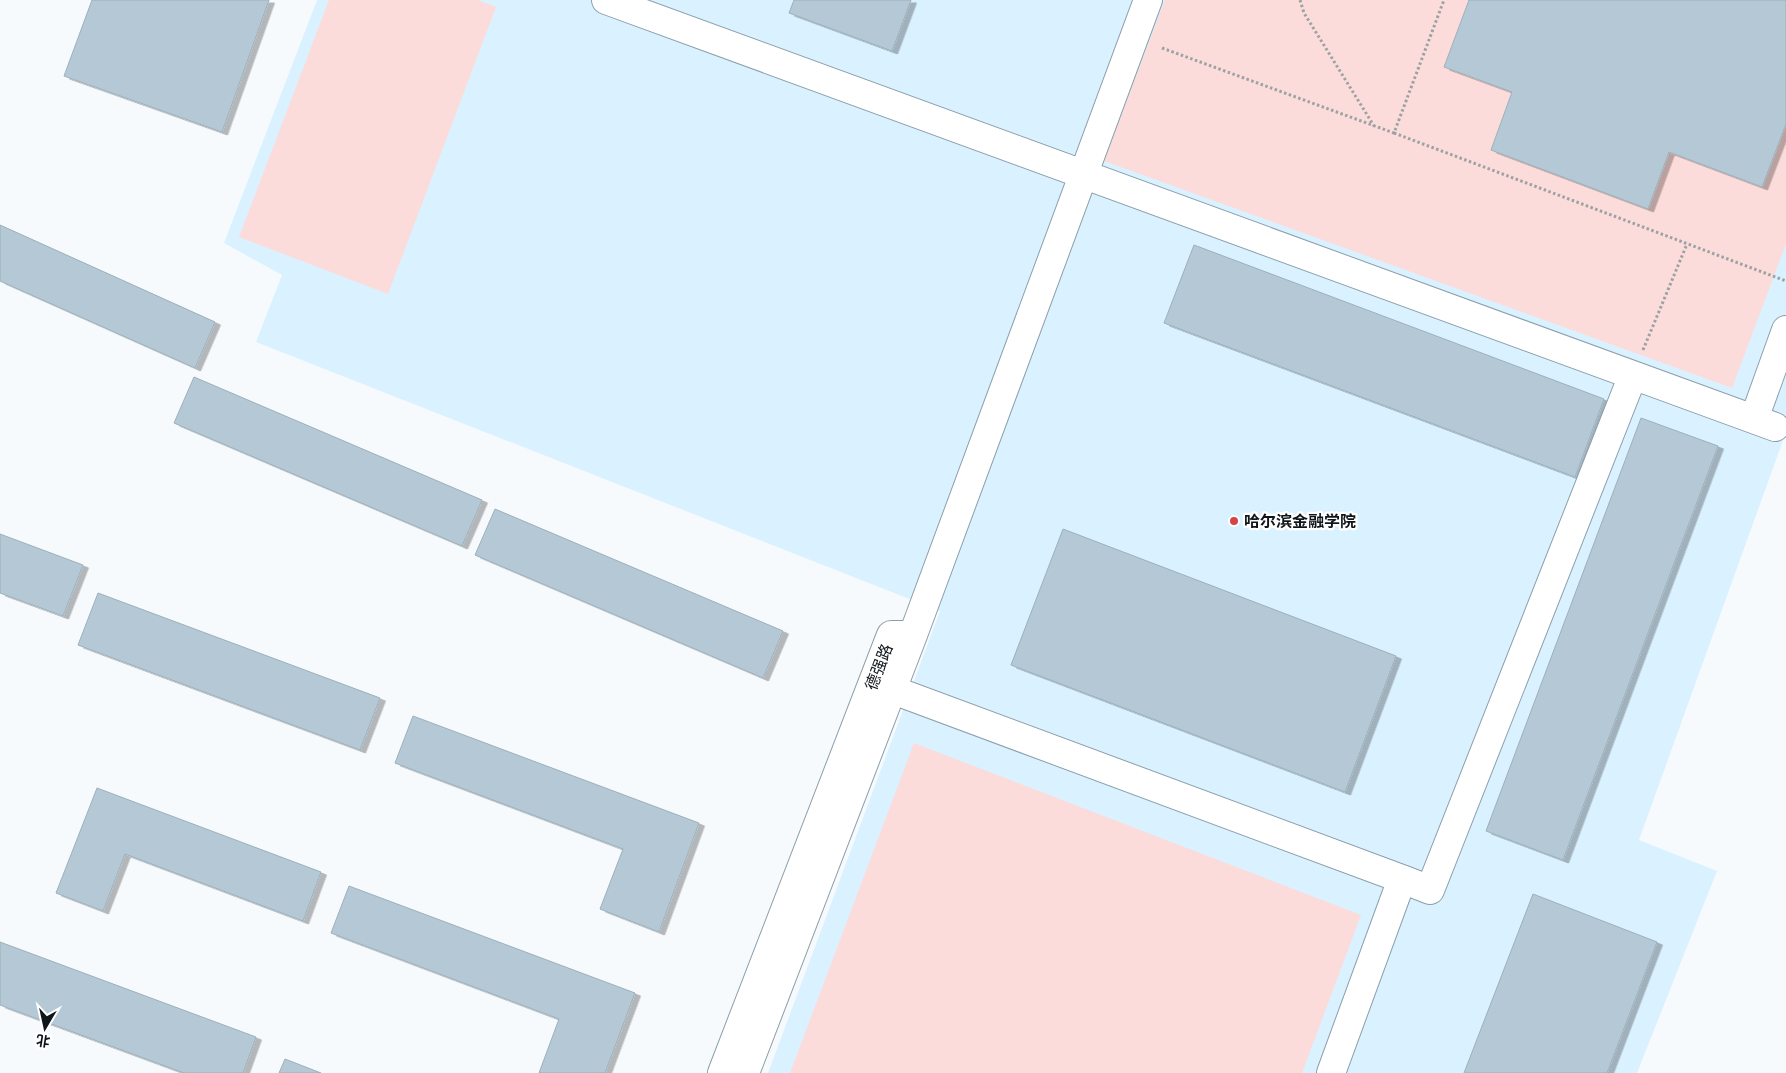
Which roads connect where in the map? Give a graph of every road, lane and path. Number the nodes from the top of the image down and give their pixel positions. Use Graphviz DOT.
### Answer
graph roads {
  1 [pos="606,0"];
  2 [pos="1148,0"];
  3 [pos="1300,0"];
  4 [pos="1444,0"];
  5 [pos="1134,37"];
  6 [pos="1374,126"];
  7 [pos="1394,133"];
  8 [pos="1687,244"];
  9 [pos="1786,281"];
  10 [pos="1786,330"];
  11 [pos="1633,375"];
  12 [pos="913,635"];
  13 [pos="892,690"];
  14 [pos="1402,879"];
  15 [pos="722,1073"];
  16 [pos="745,1073"];
  17 [pos="1331,1073"];
  1 -- 11 [label="street"];
  2 -- 5 [label="street"];
  3 -- 6 [label="path"];
  4 -- 7 [label="path"];
  5 -- 6 [label="path"];
  5 -- 12 [label="street"];
  6 -- 7 [label="path"];
  7 -- 8 [label="path"];
  8 -- 9 [label="path"];
  8 -- 11 [label="path"];
  10 -- 11 [label="street"];
  11 -- 14 [label="street"];
  12 -- 13 [label="street, 德强路"];
  12 -- 15 [label="street, 德强路"];
  13 -- 14 [label="street"];
  13 -- 16 [label="street, 德强路"];
  14 -- 17 [label="street"];
}
